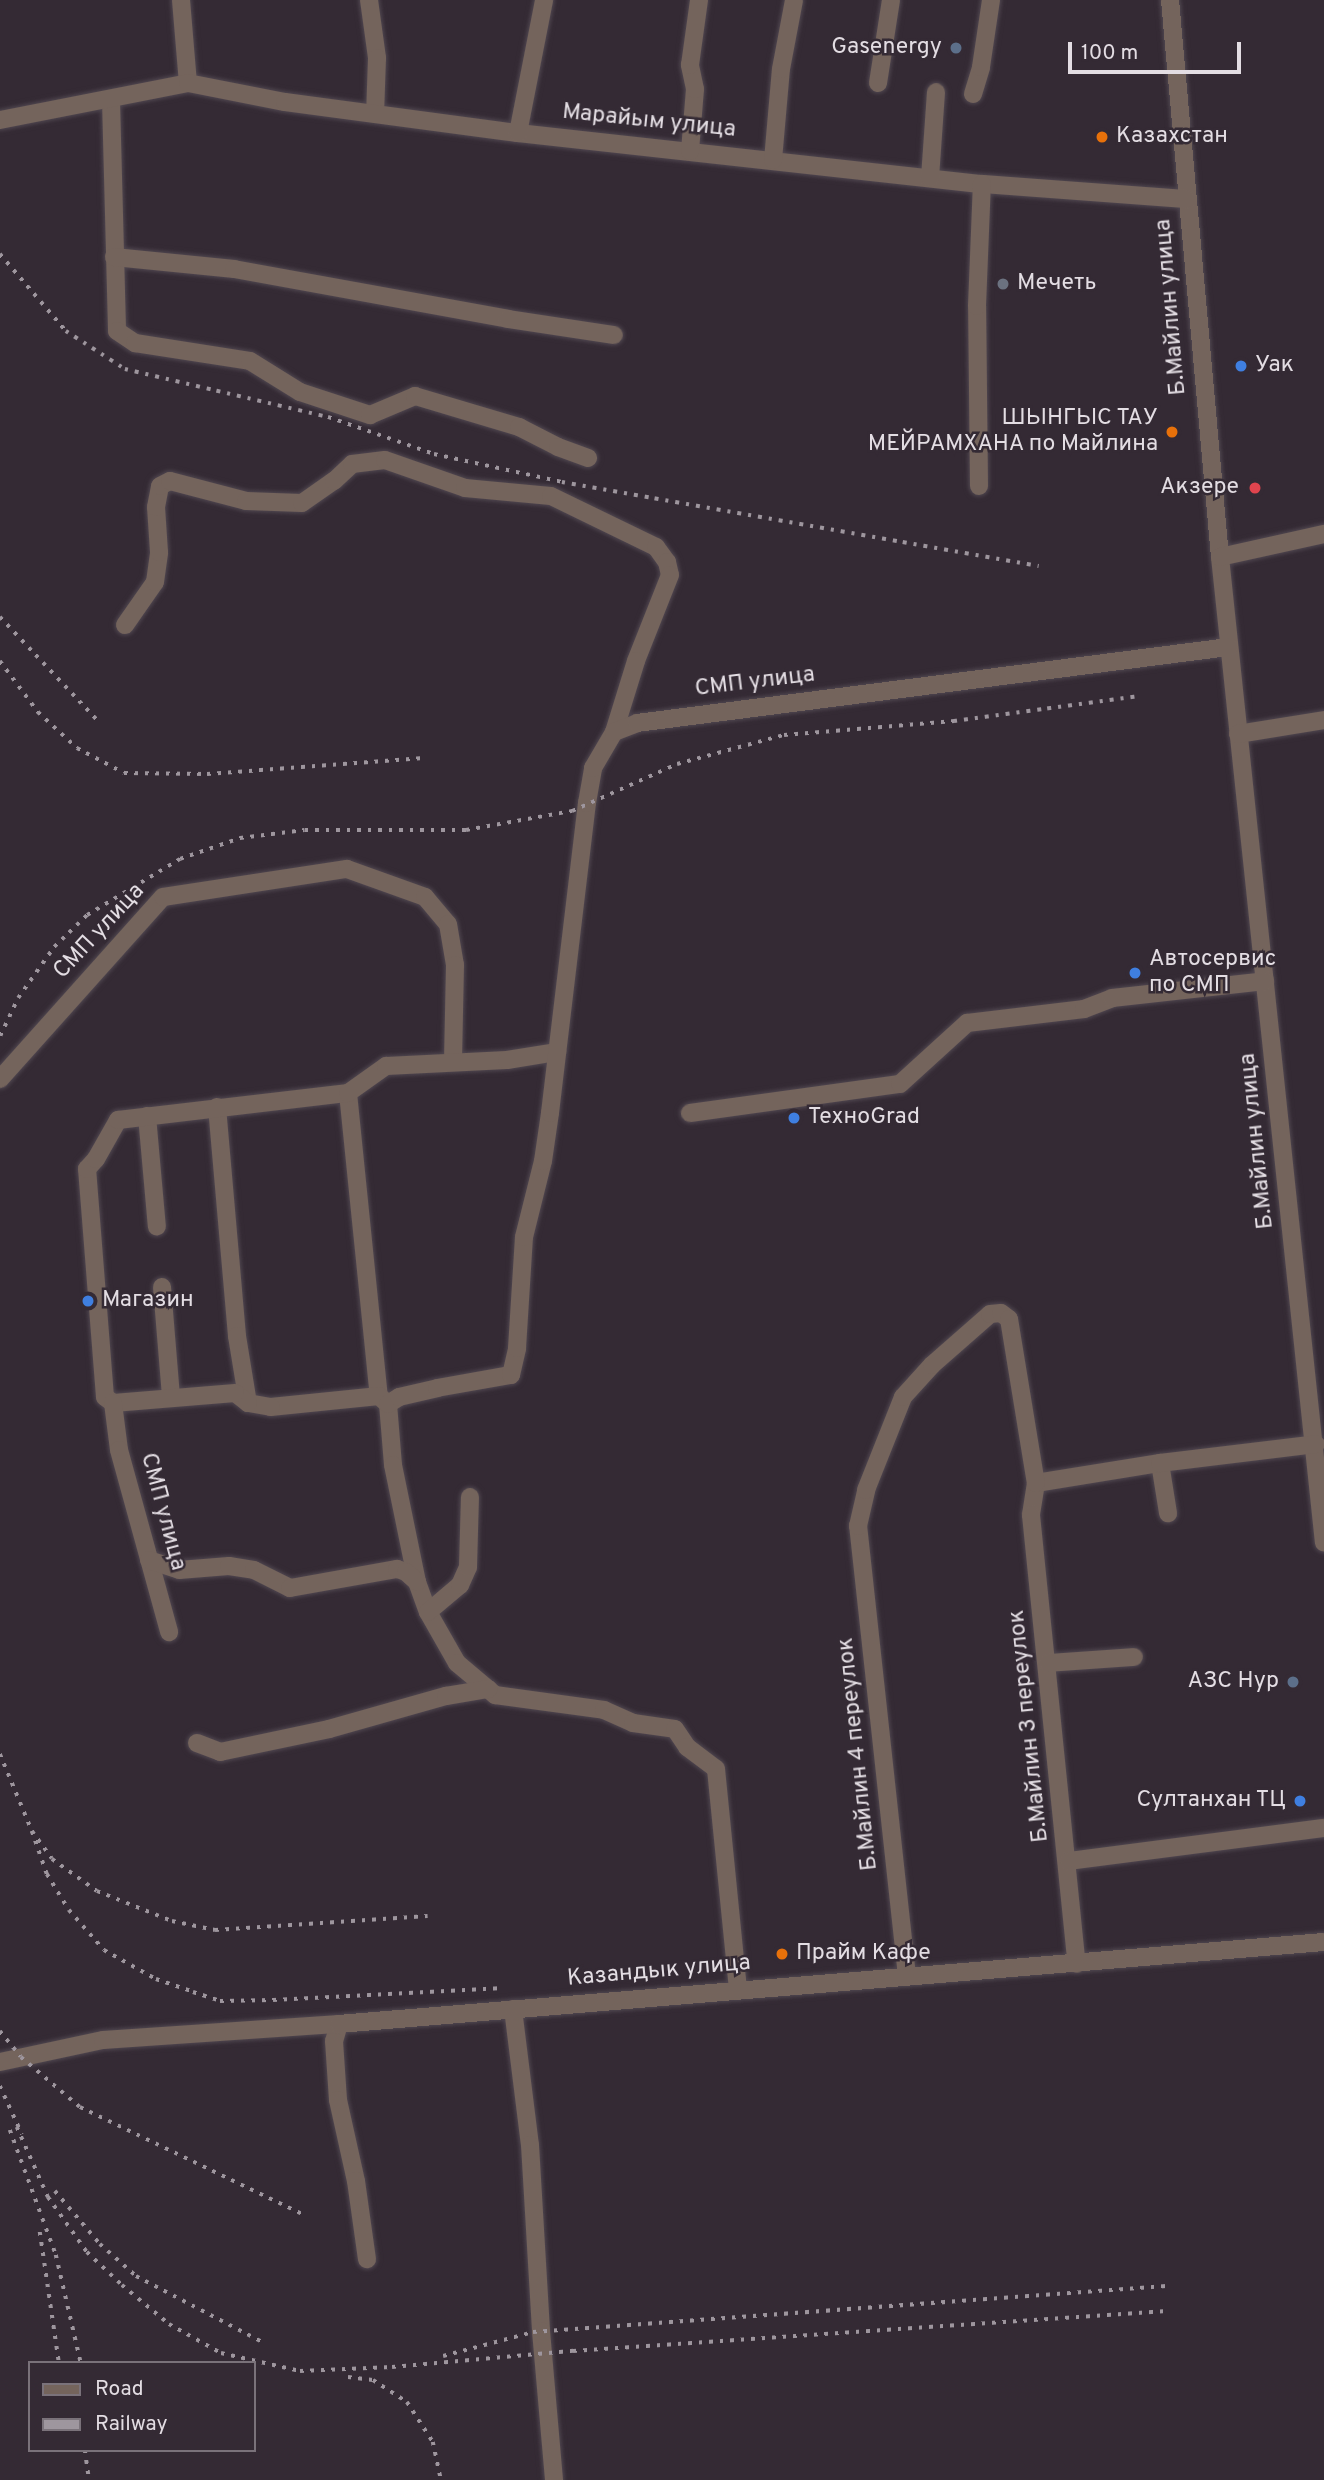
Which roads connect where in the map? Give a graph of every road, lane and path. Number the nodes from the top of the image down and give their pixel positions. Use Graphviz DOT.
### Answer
graph roads {
  1 [pos="181,0"];
  2 [pos="369,0"];
  3 [pos="544,0"];
  4 [pos="699,0"];
  5 [pos="794,0"];
  6 [pos="891,0"];
  7 [pos="991,0"];
  8 [pos="1170,0"];
  9 [pos="188,83"];
  10 [pos="878,83"];
  11 [pos="936,92"];
  12 [pos="973,94"];
  13 [pos="111,100"];
  14 [pos="375,114"];
  15 [pos="0,120"];
  16 [pos="518,133"];
  17 [pos="690,151"];
  18 [pos="773,160"];
  19 [pos="930,178"];
  20 [pos="982,184"];
  21 [pos="1186,199"];
  22 [pos="114,257"];
  23 [pos="614,335"];
  24 [pos="588,458"];
  25 [pos="979,486"];
  26 [pos="1324,534"];
  27 [pos="1220,557"];
  28 [pos="125,625"];
  29 [pos="1229,647"];
  30 [pos="1324,720"];
  31 [pos="614,733"];
  32 [pos="1238,734"];
  33 [pos="1265,981"];
  34 [pos="557,1052"];
  35 [pos="453,1062"];
  36 [pos="0,1079"];
  37 [pos="348,1093"];
  38 [pos="218,1107"];
  39 [pos="690,1113"];
  40 [pos="147,1116"];
  41 [pos="157,1227"];
  42 [pos="162,1287"];
  43 [pos="172,1396"];
  44 [pos="384,1400"];
  45 [pos="113,1403"];
  46 [pos="248,1403"];
  47 [pos="1315,1444"];
  48 [pos="1160,1463"];
  49 [pos="1036,1483"];
  50 [pos="470,1497"];
  51 [pos="1168,1513"];
  52 [pos="858,1526"];
  53 [pos="1323,1532"];
  54 [pos="149,1560"];
  55 [pos="417,1582"];
  56 [pos="428,1612"];
  57 [pos="169,1632"];
  58 [pos="1134,1657"];
  59 [pos="1048,1663"];
  60 [pos="492,1692"];
  61 [pos="197,1743"];
  62 [pos="1324,1828"];
  63 [pos="1069,1861"];
  64 [pos="1324,1942"];
  65 [pos="1077,1964"];
  66 [pos="907,1976"];
  67 [pos="738,1990"];
  68 [pos="513,2009"];
  69 [pos="339,2024"];
  70 [pos="0,2062"];
  71 [pos="367,2259"];
  72 [pos="554,2480"];
  1 -- 9 [label="street"];
  2 -- 14 [label="street"];
  3 -- 16 [label="street"];
  4 -- 17 [label="street"];
  5 -- 18 [label="street"];
  6 -- 10 [label="street"];
  7 -- 12 [label="street"];
  8 -- 21 [label="street, Б.Майлин улица"];
  9 -- 13 [label="street, Марайым улица"];
  9 -- 14 [label="street, Марайым улица"];
  11 -- 19 [label="street"];
  13 -- 15 [label="street, Марайым улица"];
  13 -- 22 [label="street"];
  14 -- 16 [label="street, Марайым улица"];
  16 -- 17 [label="street, Марайым улица"];
  17 -- 18 [label="street, Марайым улица"];
  18 -- 19 [label="street, Марайым улица"];
  19 -- 20 [label="street, Марайым улица"];
  20 -- 21 [label="street, Марайым улица"];
  20 -- 25 [label="street"];
  21 -- 27 [label="street, Б.Майлин улица"];
  22 -- 23 [label="street"];
  22 -- 24 [label="street"];
  26 -- 27 [label="street"];
  27 -- 29 [label="street, Б.Майлин улица"];
  28 -- 31 [label="street"];
  29 -- 31 [label="street, СМП улица"];
  29 -- 32 [label="street, Б.Майлин улица"];
  30 -- 32 [label="street"];
  31 -- 34 [label="street"];
  32 -- 33 [label="street, Б.Майлин улица"];
  33 -- 39 [label="street"];
  33 -- 47 [label="street, Б.Майлин улица"];
  34 -- 35 [label="street, СМП улица"];
  34 -- 44 [label="street"];
  35 -- 36 [label="street, СМП улица"];
  35 -- 37 [label="street, СМП улица"];
  37 -- 38 [label="street, СМП улица"];
  37 -- 44 [label="street"];
  38 -- 40 [label="street, СМП улица"];
  38 -- 46 [label="street"];
  40 -- 41 [label="street"];
  40 -- 45 [label="street, СМП улица"];
  42 -- 43 [label="street"];
  43 -- 45 [label="street"];
  43 -- 46 [label="street"];
  44 -- 46 [label="street"];
  44 -- 55 [label="street"];
  45 -- 54 [label="street, СМП улица"];
  47 -- 48 [label="street"];
  47 -- 53 [label="street, Б.Майлин улица"];
  48 -- 49 [label="street"];
  48 -- 51 [label="street"];
  49 -- 52 [label="street, Б.Майлин 3 переулок"];
  49 -- 59 [label="street, Б.Майлин 3 переулок"];
  50 -- 56 [label="street"];
  52 -- 66 [label="street, Б.Майлин 4 переулок"];
  54 -- 55 [label="street"];
  54 -- 57 [label="street, СМП улица"];
  55 -- 56 [label="street"];
  56 -- 60 [label="street"];
  58 -- 59 [label="street"];
  59 -- 63 [label="street, Б.Майлин 3 переулок"];
  60 -- 61 [label="street"];
  60 -- 67 [label="street"];
  62 -- 63 [label="street"];
  63 -- 65 [label="street, Б.Майлин 3 переулок"];
  64 -- 65 [label="street, Казандык улица"];
  65 -- 66 [label="street, Казандык улица"];
  66 -- 67 [label="street, Казандык улица"];
  67 -- 68 [label="street, Казандык улица"];
  68 -- 69 [label="street, Казандык улица"];
  68 -- 72 [label="street"];
  69 -- 70 [label="street, Казандык улица"];
  69 -- 71 [label="street"];
}
